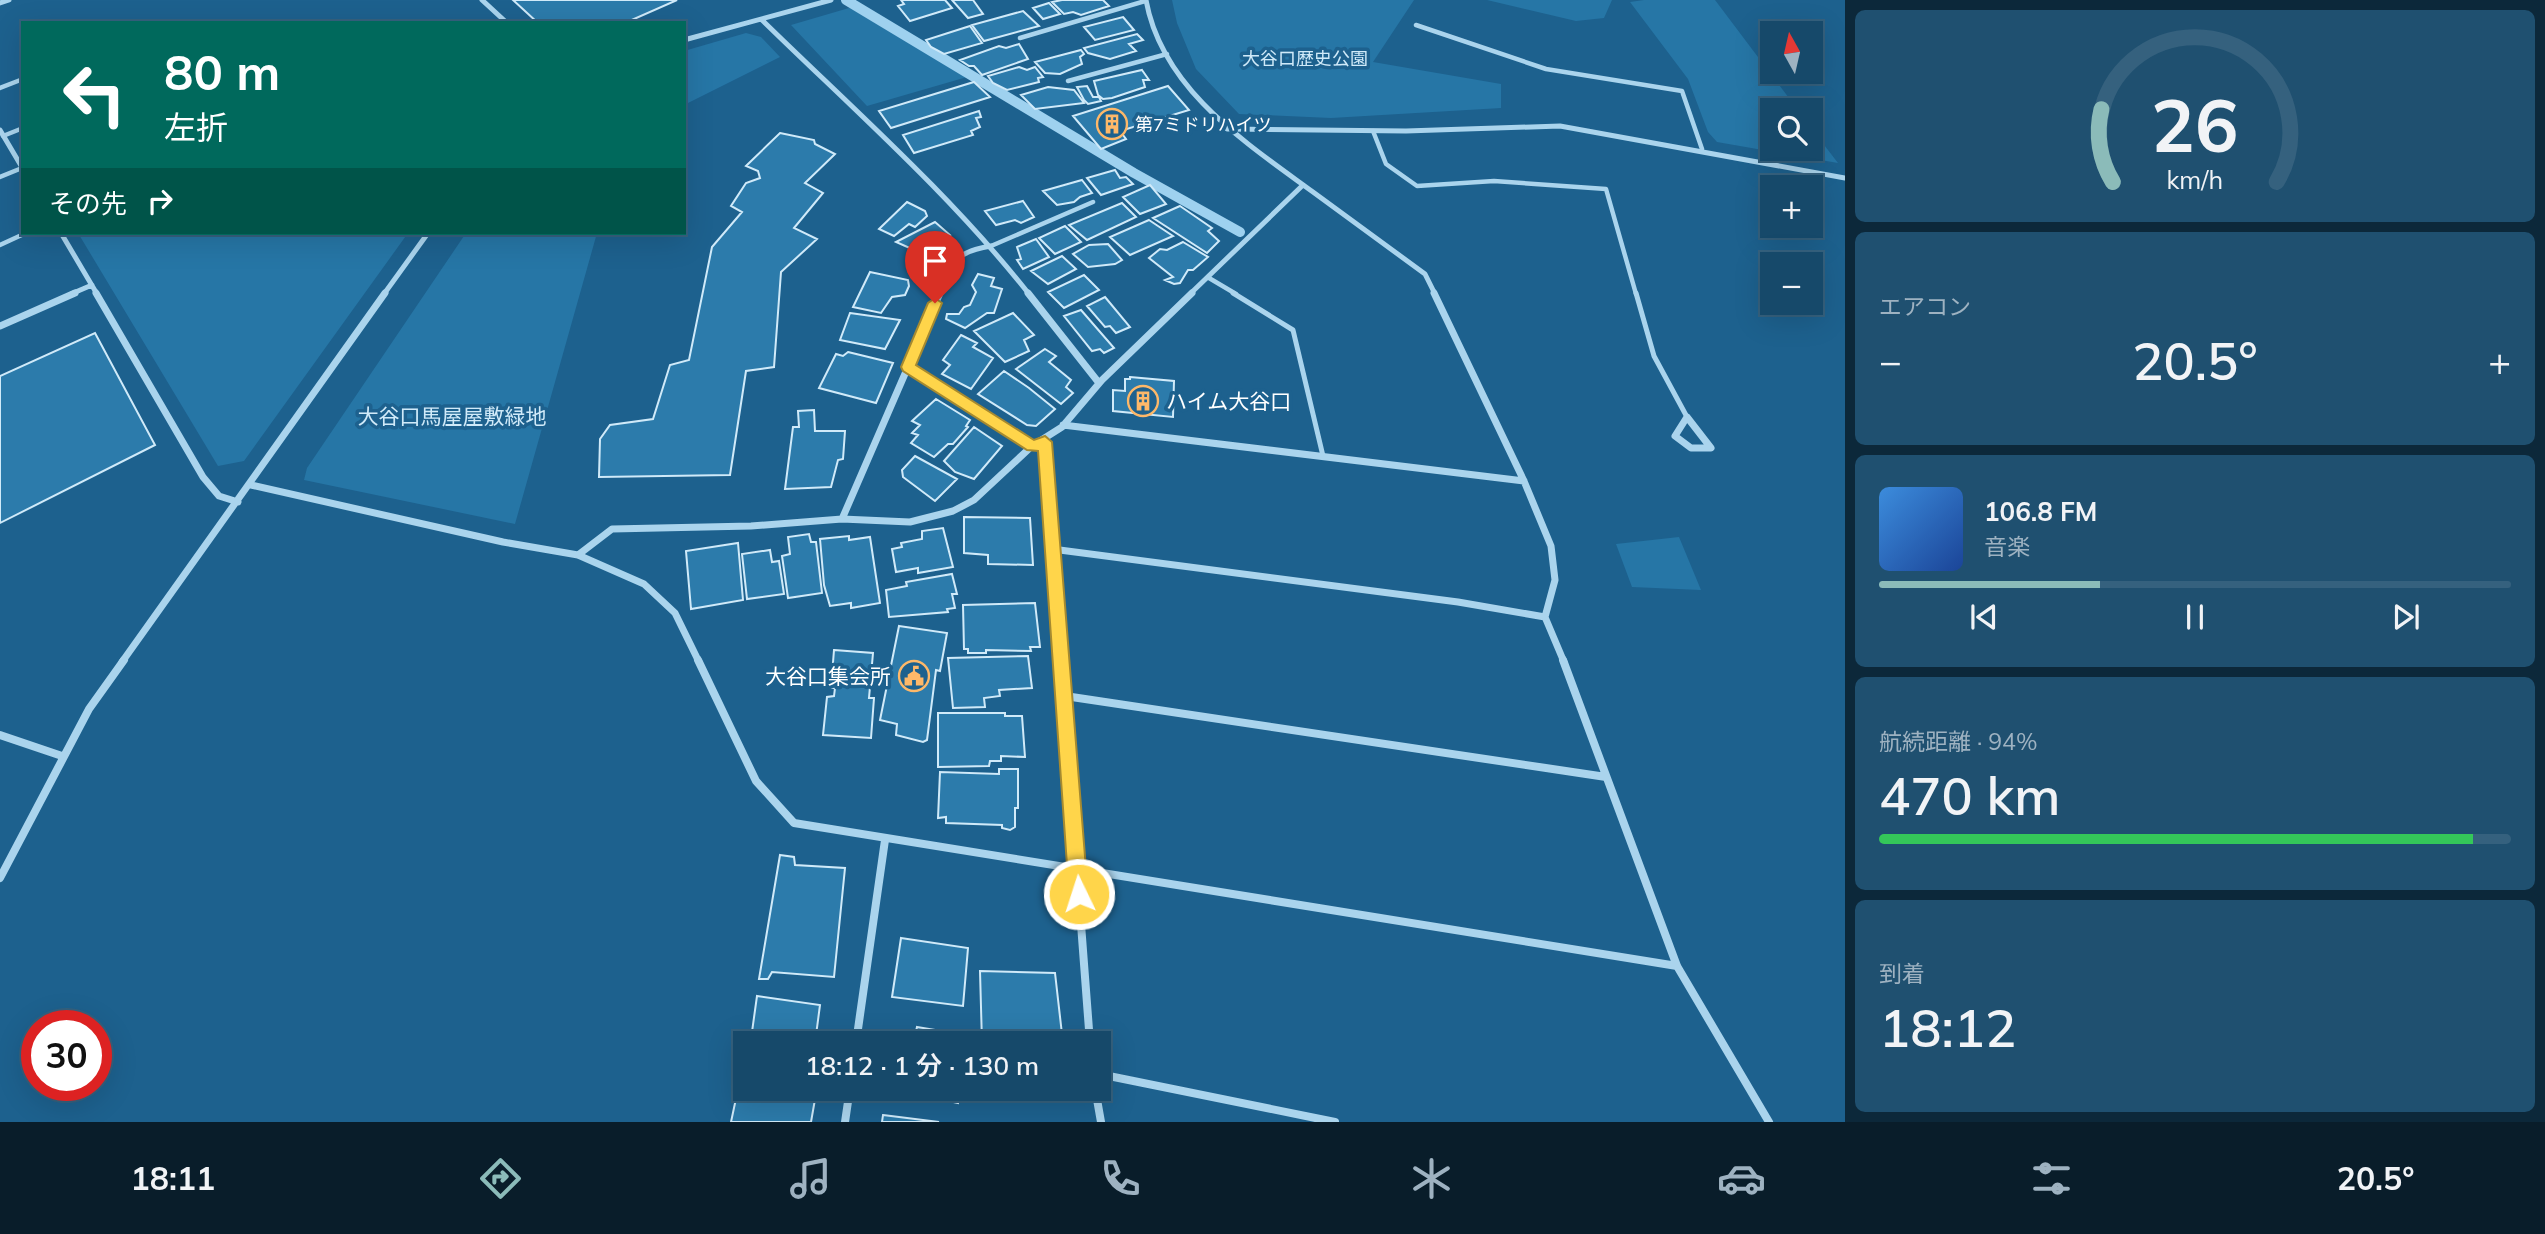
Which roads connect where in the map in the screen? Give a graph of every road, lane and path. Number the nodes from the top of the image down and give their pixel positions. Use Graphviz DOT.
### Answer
graph roads {
  1 [pos="9,0"];
  2 [pos="482,0"];
  3 [pos="831,0"];
  4 [pos="1146,1"];
  5 [pos="0,3"];
  6 [pos="762,20"];
  7 [pos="505,21"];
  8 [pos="1416,25"];
  9 [pos="1020,38"];
  10 [pos="686,39"];
  11 [pos="1167,54"];
  12 [pos="21,80"];
  13 [pos="1068,81"];
  14 [pos="0,88"];
  15 [pos="21,128"];
  16 [pos="1227,129"];
  17 [pos="1373,131"];
  18 [pos="2,133"];
  19 [pos="1702,149"];
  20 [pos="21,165"];
  21 [pos="21,169"];
  22 [pos="0,177"];
  23 [pos="1845,178"];
  24 [pos="1303,185"];
  25 [pos="1094,202"];
  26 [pos="22,235"];
  27 [pos="62,235"];
  28 [pos="427,235"];
  29 [pos="0,245"];
  30 [pos="990,246"];
  31 [pos="1209,278"];
  32 [pos="92,285"];
  33 [pos="0,326"];
  34 [pos="908,367"];
  35 [pos="1099,383"];
  36 [pos="1687,416"];
  37 [pos="1063,425"];
  38 [pos="1045,442"];
  39 [pos="1032,446"];
  40 [pos="1323,456"];
  41 [pos="1524,481"];
  42 [pos="251,485"];
  43 [pos="238,502"];
  44 [pos="842,519"];
  45 [pos="1052,549"];
  46 [pos="578,555"];
  47 [pos="1545,617"];
  48 [pos="1065,696"];
  49 [pos="0,735"];
  50 [pos="62,756"];
  51 [pos="1606,776"];
  52 [pos="885,840"];
  53 [pos="1077,869"];
  54 [pos="0,878"];
  55 [pos="1677,966"];
  56 [pos="858,1031"];
  57 [pos="1089,1031"];
  58 [pos="1111,1076"];
  59 [pos="848,1101"];
  60 [pos="1097,1101"];
  61 [pos="845,1122"];
  62 [pos="1101,1122"];
  63 [pos="1335,1122"];
  64 [pos="1769,1122"];
  1 -- 5 [label="street"];
  2 -- 7 [label="street"];
  3 -- 6 [label="street"];
  4 -- 9 [label="lane"];
  4 -- 11 [label="street"];
  6 -- 10 [label="street"];
  6 -- 30 [label="street"];
  8 -- 19 [label="lane"];
  11 -- 13 [label="lane"];
  11 -- 16 [label="street"];
  12 -- 14 [label="lane"];
  15 -- 18 [label="lane"];
  16 -- 17 [label="street"];
  16 -- 24 [label="street"];
  17 -- 19 [label="street"];
  17 -- 36 [label="lane"];
  18 -- 20 [label="street"];
  19 -- 23 [label="street"];
  21 -- 22 [label="lane"];
  24 -- 31 [label="street"];
  24 -- 41 [label="street"];
  25 -- 30 [label="lane"];
  26 -- 29 [label="lane"];
  27 -- 32 [label="street"];
  28 -- 42 [label="street"];
  30 -- 34 [label="street"];
  30 -- 35 [label="street"];
  31 -- 35 [label="street"];
  31 -- 40 [label="lane"];
  32 -- 33 [label="street"];
  32 -- 43 [label="street"];
  34 -- 39 [label="street"];
  34 -- 44 [label="street"];
  35 -- 37 [label="street"];
  36 -- 36 [label="street"];
  37 -- 38 [label="street"];
  37 -- 40 [label="street"];
  38 -- 39 [label="street"];
  38 -- 45 [label="street"];
  39 -- 44 [label="street"];
  40 -- 41 [label="street"];
  41 -- 47 [label="street"];
  42 -- 43 [label="street"];
  42 -- 46 [label="street"];
  43 -- 50 [label="street"];
  44 -- 46 [label="street"];
  45 -- 47 [label="street"];
  45 -- 48 [label="street"];
  46 -- 52 [label="street"];
  47 -- 51 [label="street"];
  48 -- 51 [label="street"];
  48 -- 53 [label="street"];
  49 -- 50 [label="street"];
  50 -- 54 [label="street"];
  51 -- 55 [label="street"];
  52 -- 53 [label="street"];
  52 -- 56 [label="street"];
  53 -- 55 [label="street"];
  53 -- 57 [label="street"];
  55 -- 64 [label="street"];
  58 -- 63 [label="street"];
  59 -- 61 [label="street"];
  60 -- 62 [label="street"];
}
